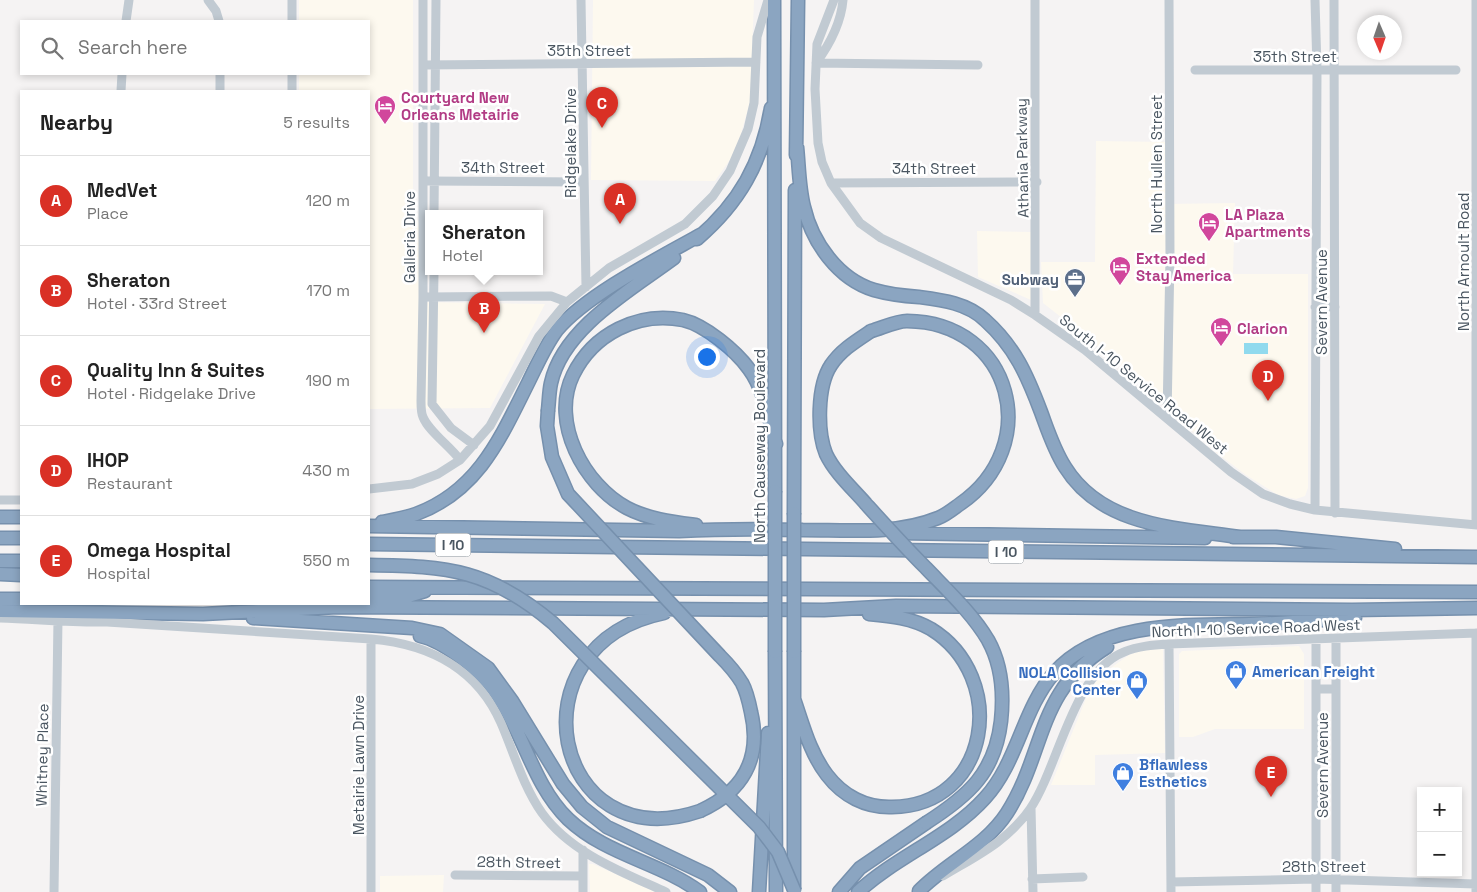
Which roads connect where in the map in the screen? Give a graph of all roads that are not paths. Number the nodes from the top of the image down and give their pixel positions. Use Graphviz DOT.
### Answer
graph roads {
  1 [pos="129,0"];
  2 [pos="208,0"];
  3 [pos="292,0"];
  4 [pos="423,0"];
  5 [pos="436,0"];
  6 [pos="582,0"];
  7 [pos="768,0"];
  8 [pos="774,0"];
  9 [pos="798,0"];
  10 [pos="834,0"];
  11 [pos="843,0"];
  12 [pos="1035,0"];
  13 [pos="1169,0"];
  14 [pos="1315,0"];
  15 [pos="1334,0"];
  16 [pos="1476,0"];
  17 [pos="126,20"];
  18 [pos="219,20"];
  19 [pos="292,20"];
  20 [pos="756,62"];
  21 [pos="816,63"];
  22 [pos="435,64"];
  23 [pos="584,64"];
  24 [pos="423,65"];
  25 [pos="978,65"];
  26 [pos="1317,69"];
  27 [pos="1334,69"];
  28 [pos="1195,70"];
  29 [pos="1456,70"];
  30 [pos="122,75"];
  31 [pos="220,75"];
  32 [pos="292,75"];
  33 [pos="774,85"];
  34 [pos="121,90"];
  35 [pos="220,90"];
  36 [pos="292,90"];
  37 [pos="796,147"];
  38 [pos="423,181"];
  39 [pos="434,181"];
  40 [pos="583,182"];
  41 [pos="1036,182"];
  42 [pos="831,183"];
  43 [pos="434,210"];
  44 [pos="702,234"];
  45 [pos="434,275"];
  46 [pos="586,287"];
  47 [pos="423,297"];
  48 [pos="434,297"];
  49 [pos="567,302"];
  50 [pos="1315,306"];
  51 [pos="1335,307"];
  52 [pos="1036,315"];
  53 [pos="1167,417"];
  54 [pos="776,444"];
  55 [pos="474,445"];
  56 [pos="460,460"];
  57 [pos="370,489"];
  58 [pos="0,500"];
  59 [pos="20,500"];
  60 [pos="1315,510"];
  61 [pos="1336,513"];
  62 [pos="0,517"];
  63 [pos="20,517"];
  64 [pos="370,524"];
  65 [pos="370,524"];
  66 [pos="1476,525"];
  67 [pos="729,528"];
  68 [pos="861,530"];
  69 [pos="1240,537"];
  70 [pos="0,538"];
  71 [pos="20,538"];
  72 [pos="370,544"];
  73 [pos="1476,557"];
  74 [pos="0,561"];
  75 [pos="20,561"];
  76 [pos="370,565"];
  77 [pos="0,574"];
  78 [pos="20,575"];
  79 [pos="370,587"];
  80 [pos="434,588"];
  81 [pos="1477,592"];
  82 [pos="370,598"];
  83 [pos="0,599"];
  84 [pos="20,599"];
  85 [pos="678,608"];
  86 [pos="1477,608"];
  87 [pos="0,610"];
  88 [pos="824,610"];
  89 [pos="1477,613"];
  90 [pos="203,614"];
  91 [pos="0,618"];
  92 [pos="58,619"];
  93 [pos="381,627"];
  94 [pos="1476,633"];
  95 [pos="1124,634"];
  96 [pos="371,639"];
  97 [pos="1316,639"];
  98 [pos="1336,639"];
  99 [pos="1169,644"];
  100 [pos="1336,689"];
  101 [pos="1316,690"];
  102 [pos="794,698"];
  103 [pos="775,699"];
  104 [pos="1030,808"];
  105 [pos="583,850"];
  106 [pos="455,875"];
  107 [pos="582,876"];
  108 [pos="1083,877"];
  109 [pos="1032,879"];
  110 [pos="1316,879"];
  111 [pos="1336,879"];
  112 [pos="1171,882"];
  113 [pos="1476,888"];
  114 [pos="54,892"];
  115 [pos="371,892"];
  116 [pos="583,892"];
  117 [pos="666,892"];
  118 [pos="700,892"];
  119 [pos="730,892"];
  120 [pos="758,892"];
  121 [pos="776,892"];
  122 [pos="795,892"];
  123 [pos="839,892"];
  124 [pos="858,892"];
  125 [pos="918,892"];
  126 [pos="1032,892"];
  127 [pos="1171,892"];
  128 [pos="1316,892"];
  129 [pos="1336,892"];
  1 -- 17 [label="street"];
  2 -- 18 [label="street"];
  3 -- 19 [label="street"];
  4 -- 24 [label="street, Galleria Drive"];
  5 -- 22 [label="street, Galleria Drive"];
  6 -- 23 [label="street, Ridgelake Drive"];
  7 -- 20 [label="street"];
  8 -- 33 [label="highway, North Causeway Boulevard"];
  9 -- 37 [label="highway"];
  10 -- 21 [label="street, South I-10 Service Road West"];
  11 -- 21 [label="street, South I-10 Service Road West"];
  12 -- 41 [label="street, Athania Parkway"];
  13 -- 53 [label="street, North Hullen Street"];
  14 -- 26 [label="street, Severn Avenue"];
  15 -- 27 [label="street, Severn Avenue"];
  16 -- 66 [label="street, North Arnoult Road"];
  20 -- 23 [label="street, 35th Street"];
  20 -- 46 [label="street"];
  21 -- 25 [label="street"];
  21 -- 42 [label="street, South I-10 Service Road West"];
  22 -- 23 [label="street, 35th Street"];
  22 -- 24 [label="street, 35th Street"];
  22 -- 39 [label="street, Galleria Drive"];
  23 -- 40 [label="street, Ridgelake Drive"];
  24 -- 38 [label="street, Galleria Drive"];
  26 -- 27 [label="street, 35th Street"];
  26 -- 28 [label="street, 35th Street"];
  26 -- 50 [label="street, Severn Avenue"];
  27 -- 29 [label="street, 35th Street"];
  27 -- 51 [label="street, Severn Avenue"];
  30 -- 34 [label="street"];
  31 -- 35 [label="street"];
  32 -- 36 [label="street"];
  33 -- 44 [label="highway"];
  33 -- 54 [label="highway, North Causeway Boulevard"];
  37 -- 69 [label="highway"];
  37 -- 102 [label="highway, bridge"];
  38 -- 39 [label="street, 34th Street"];
  38 -- 47 [label="street, Galleria Drive"];
  39 -- 40 [label="street, 34th Street"];
  39 -- 43 [label="street, Galleria Drive"];
  40 -- 46 [label="street, Ridgelake Drive"];
  41 -- 42 [label="street, 34th Street"];
  41 -- 52 [label="street, Athania Parkway"];
  42 -- 52 [label="street, South I-10 Service Road West"];
  44 -- 64 [label="highway"];
  44 -- 85 [label="highway, bridge"];
  45 -- 48 [label="street, Galleria Drive"];
  46 -- 49 [label="street"];
  47 -- 48 [label="street"];
  47 -- 56 [label="street, Galleria Drive"];
  48 -- 49 [label="street"];
  48 -- 55 [label="street, Galleria Drive"];
  49 -- 55 [label="street"];
  50 -- 51 [label="street"];
  50 -- 60 [label="street, Severn Avenue"];
  51 -- 61 [label="street, Severn Avenue"];
  52 -- 53 [label="street, South I-10 Service Road West"];
  53 -- 60 [label="street, South I-10 Service Road West"];
  54 -- 67 [label="highway"];
  54 -- 103 [label="highway, North Causeway Boulevard, bridge"];
  55 -- 56 [label="street"];
  56 -- 57 [label="street"];
  58 -- 59 [label="street"];
  60 -- 61 [label="street, South I-10 Service Road West"];
  61 -- 66 [label="street, South I-10 Service Road West"];
  62 -- 63 [label="highway"];
  65 -- 67 [label="highway"];
  67 -- 68 [label="highway"];
  68 -- 69 [label="highway"];
  68 -- 123 [label="highway, bridge"];
  69 -- 73 [label="highway"];
  70 -- 71 [label="highway"];
  72 -- 73 [label="highway, I 10"];
  74 -- 75 [label="highway"];
  76 -- 122 [label="highway, bridge"];
  77 -- 78 [label="highway"];
  79 -- 80 [label="highway"];
  80 -- 81 [label="highway"];
  80 -- 82 [label="highway"];
  83 -- 84 [label="highway"];
  85 -- 88 [label="highway"];
  85 -- 90 [label="highway"];
  86 -- 88 [label="highway"];
  87 -- 90 [label="highway"];
  88 -- 102 [label="highway"];
  89 -- 95 [label="highway"];
  90 -- 93 [label="highway"];
  91 -- 92 [label="street"];
  92 -- 96 [label="street"];
  92 -- 114 [label="street, Whitney Place"];
  93 -- 118 [label="highway"];
  93 -- 119 [label="highway"];
  94 -- 98 [label="street, North I-10 Service Road West"];
  94 -- 113 [label="street"];
  95 -- 124 [label="highway"];
  95 -- 125 [label="highway"];
  96 -- 105 [label="street"];
  96 -- 115 [label="street, Metairie Lawn Drive"];
  97 -- 98 [label="street, North I-10 Service Road West"];
  97 -- 99 [label="street, North I-10 Service Road West"];
  97 -- 101 [label="street, Severn Avenue"];
  98 -- 100 [label="street, Severn Avenue"];
  99 -- 104 [label="street, North I-10 Service Road West"];
  99 -- 112 [label="street"];
  100 -- 101 [label="street"];
  100 -- 111 [label="street, Severn Avenue"];
  101 -- 110 [label="street, Severn Avenue"];
  102 -- 122 [label="highway"];
  103 -- 120 [label="highway"];
  103 -- 121 [label="highway, North Causeway Boulevard"];
  104 -- 109 [label="street"];
  104 -- 125 [label="street, North I-10 Service Road West"];
  105 -- 107 [label="street"];
  105 -- 117 [label="street"];
  106 -- 107 [label="street, 28th Street"];
  107 -- 116 [label="street"];
  108 -- 109 [label="street"];
  109 -- 126 [label="street"];
  110 -- 111 [label="street, 28th Street"];
  110 -- 112 [label="street, 28th Street"];
  110 -- 128 [label="street, Severn Avenue"];
  111 -- 113 [label="street, 28th Street"];
  111 -- 129 [label="street, Severn Avenue"];
  112 -- 127 [label="street"];
}
